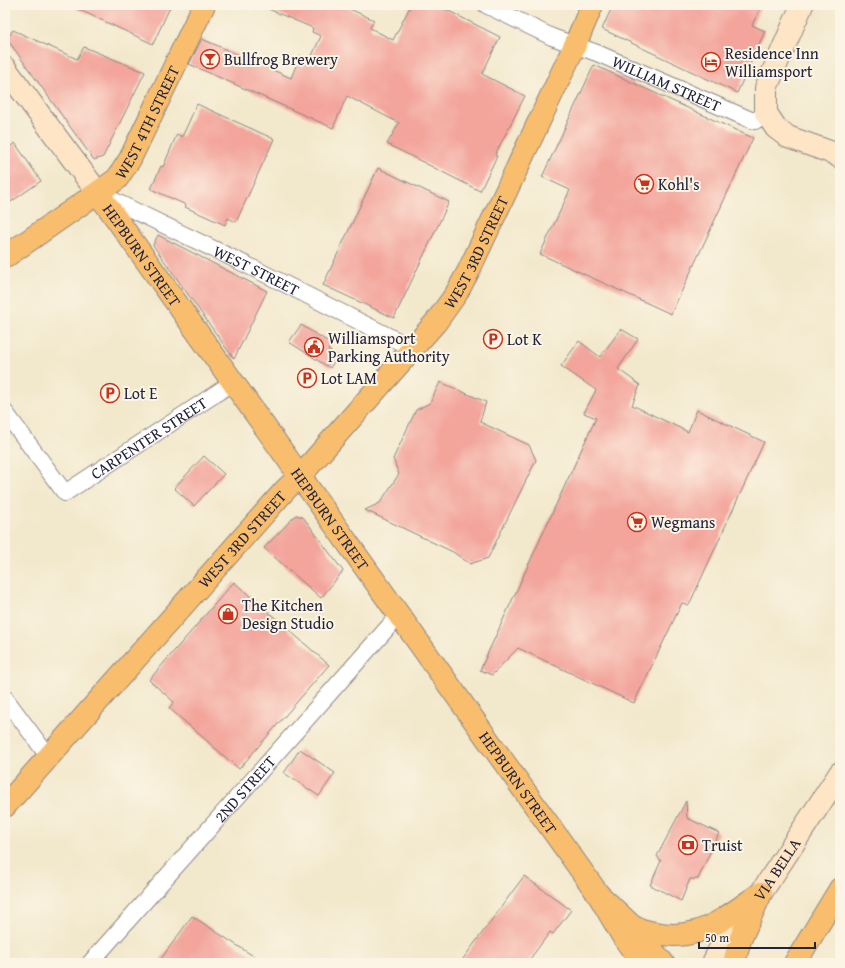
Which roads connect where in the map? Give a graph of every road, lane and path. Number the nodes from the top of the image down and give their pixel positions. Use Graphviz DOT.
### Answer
graph roads {
  1 [pos="204,5"];
  2 [pos="486,5"];
  3 [pos="592,5"];
  4 [pos="802,5"];
  5 [pos="575,45"];
  6 [pos="5,68"];
  7 [pos="766,114"];
  8 [pos="840,157"];
  9 [pos="98,193"];
  10 [pos="5,257"];
  11 [pos="414,349"];
  12 [pos="232,383"];
  13 [pos="5,412"];
  14 [pos="300,476"];
  15 [pos="399,615"];
  16 [pos="5,698"];
  17 [pos="48,756"];
  18 [pos="840,773"];
  19 [pos="5,806"];
  20 [pos="840,890"];
  21 [pos="761,893"];
  22 [pos="598,894"];
  23 [pos="633,927"];
  24 [pos="90,963"];
  25 [pos="642,963"];
  26 [pos="662,963"];
  27 [pos="713,963"];
  28 [pos="734,963"];
  29 [pos="795,963"];
  1 -- 9 [label="main road, WEST 4TH STREET"];
  2 -- 5 [label="street, WILLIAM STREET"];
  3 -- 5 [label="main road, WEST 3RD STREET"];
  4 -- 7 [label="main road"];
  5 -- 7 [label="street, WILLIAM STREET"];
  5 -- 11 [label="main road, WEST 3RD STREET"];
  6 -- 9 [label="main road, HEPBURN STREET"];
  7 -- 8 [label="main road"];
  9 -- 10 [label="main road, WEST 4TH STREET"];
  9 -- 11 [label="street, WEST STREET"];
  9 -- 12 [label="main road, HEPBURN STREET"];
  11 -- 14 [label="main road, WEST 3RD STREET"];
  12 -- 13 [label="street, CARPENTER STREET"];
  12 -- 14 [label="main road, HEPBURN STREET"];
  14 -- 15 [label="main road, HEPBURN STREET"];
  14 -- 17 [label="main road, WEST 3RD STREET"];
  15 -- 22 [label="main road, HEPBURN STREET"];
  15 -- 24 [label="street, 2ND STREET"];
  16 -- 17 [label="street"];
  17 -- 19 [label="main road, WEST 3RD STREET"];
  18 -- 21 [label="main road, VIA BELLA"];
  20 -- 29 [label="main road"];
  21 -- 23 [label="main road"];
  21 -- 27 [label="main road, VIA BELLA"];
  21 -- 28 [label="main road"];
  22 -- 23 [label="main road, HEPBURN STREET"];
  22 -- 25 [label="main road"];
  23 -- 26 [label="main road, HEPBURN STREET"];
}
